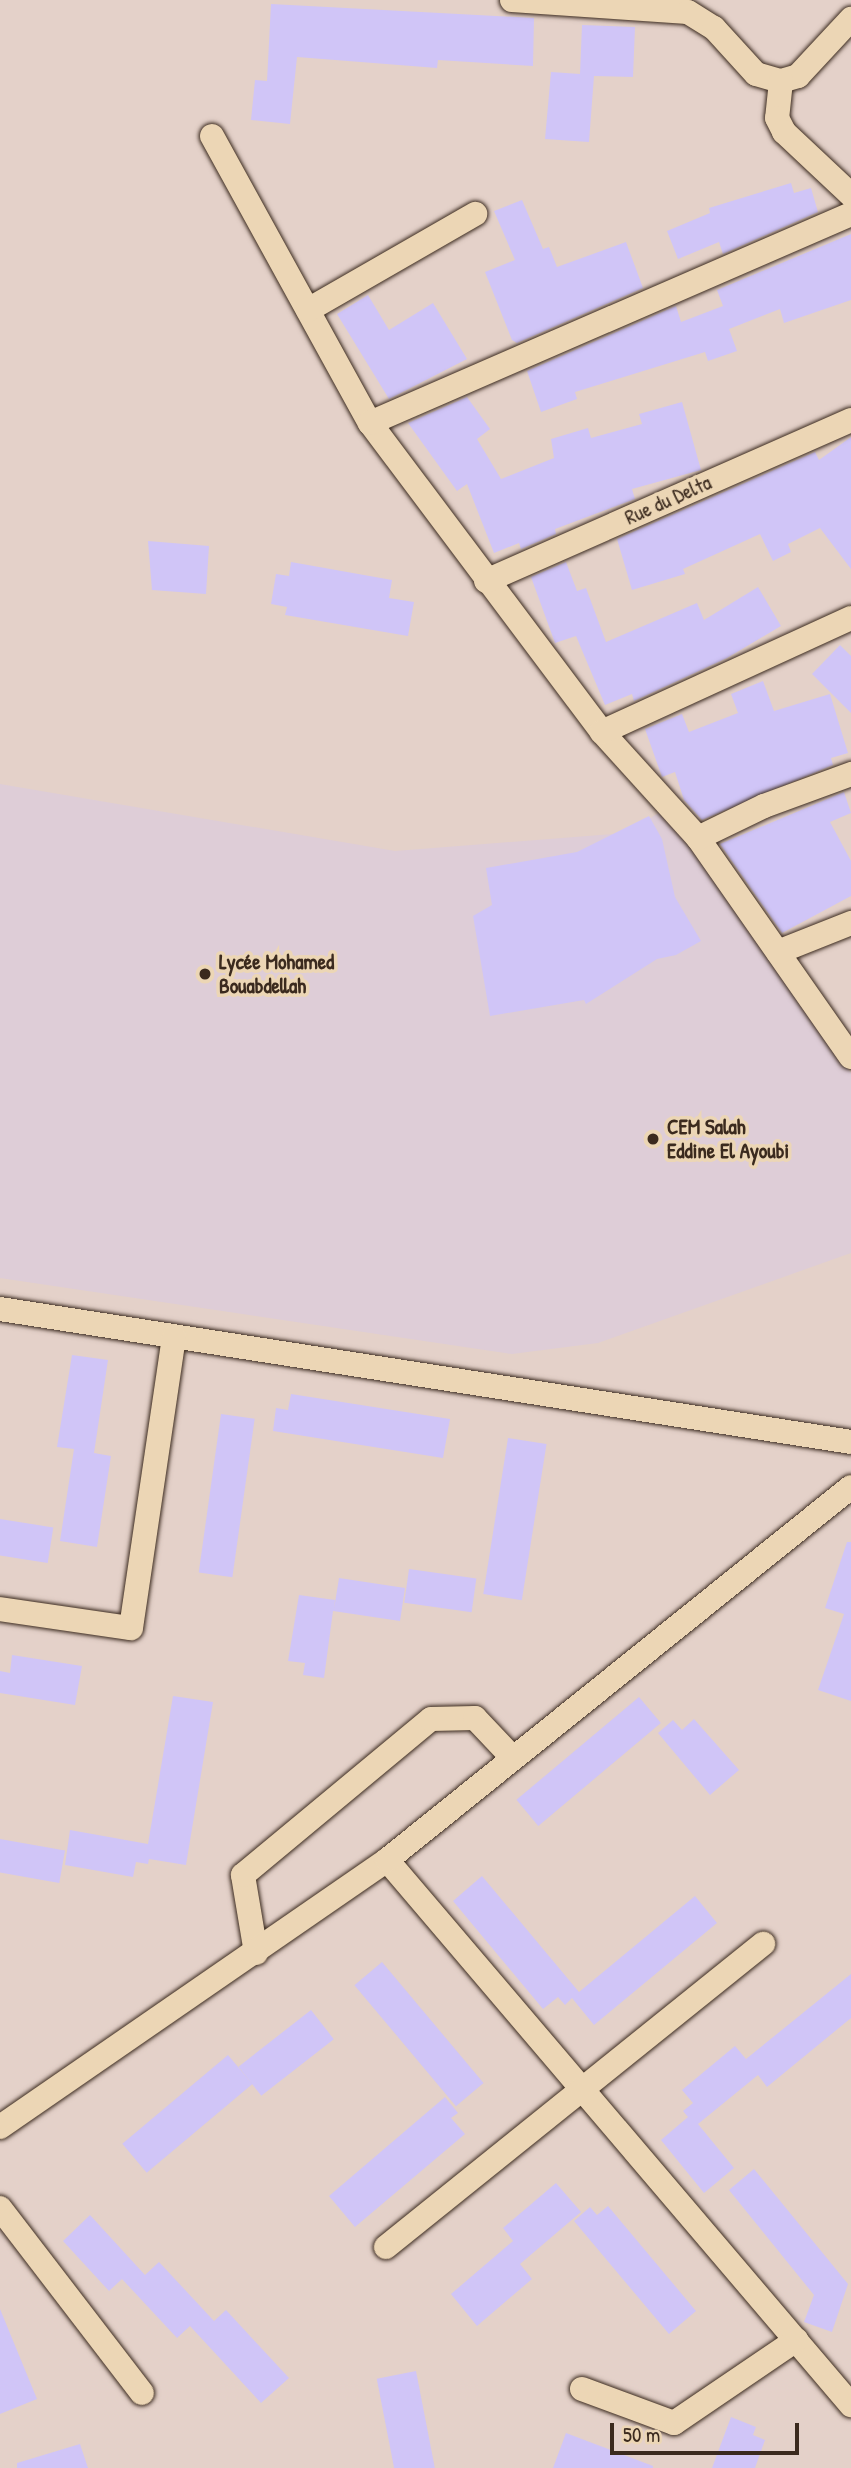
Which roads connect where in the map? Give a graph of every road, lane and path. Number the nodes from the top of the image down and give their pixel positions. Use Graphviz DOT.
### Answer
graph roads {
  1 [pos="512,0"];
  2 [pos="851,19"];
  3 [pos="781,81"];
  4 [pos="212,136"];
  5 [pos="851,195"];
  6 [pos="475,214"];
  7 [pos="851,214"];
  8 [pos="308,310"];
  9 [pos="851,420"];
  10 [pos="370,423"];
  11 [pos="486,581"];
  12 [pos="851,618"];
  13 [pos="601,732"];
  14 [pos="851,774"];
  15 [pos="698,838"];
  16 [pos="851,923"];
  17 [pos="778,952"];
  18 [pos="851,1057"];
  19 [pos="0,1309"];
  20 [pos="174,1337"];
  21 [pos="851,1442"];
  22 [pos="851,1487"];
  23 [pos="0,1609"];
  24 [pos="513,1758"];
  25 [pos="387,1860"];
  26 [pos="763,1944"];
  27 [pos="256,1953"];
  28 [pos="582,2089"];
  29 [pos="0,2127"];
  30 [pos="0,2208"];
  31 [pos="386,2247"];
  32 [pos="796,2340"];
  33 [pos="582,2389"];
  34 [pos="142,2393"];
  35 [pos="851,2405"];
  1 -- 3 [label="street"];
  2 -- 3 [label="street"];
  3 -- 5 [label="street"];
  4 -- 8 [label="street"];
  6 -- 8 [label="street"];
  7 -- 10 [label="street"];
  8 -- 10 [label="street"];
  9 -- 11 [label="street, Rue du Delta"];
  10 -- 11 [label="street"];
  11 -- 13 [label="street"];
  12 -- 13 [label="street"];
  13 -- 15 [label="street"];
  14 -- 15 [label="street"];
  15 -- 17 [label="street"];
  16 -- 17 [label="street"];
  17 -- 18 [label="street"];
  19 -- 20 [label="street"];
  20 -- 21 [label="street"];
  20 -- 23 [label="street"];
  22 -- 24 [label="street"];
  24 -- 25 [label="street"];
  24 -- 27 [label="street"];
  25 -- 27 [label="street"];
  25 -- 28 [label="street"];
  26 -- 28 [label="street"];
  27 -- 29 [label="street"];
  28 -- 31 [label="street"];
  28 -- 32 [label="street"];
  30 -- 34 [label="street"];
  32 -- 33 [label="street"];
  32 -- 35 [label="street"];
}
